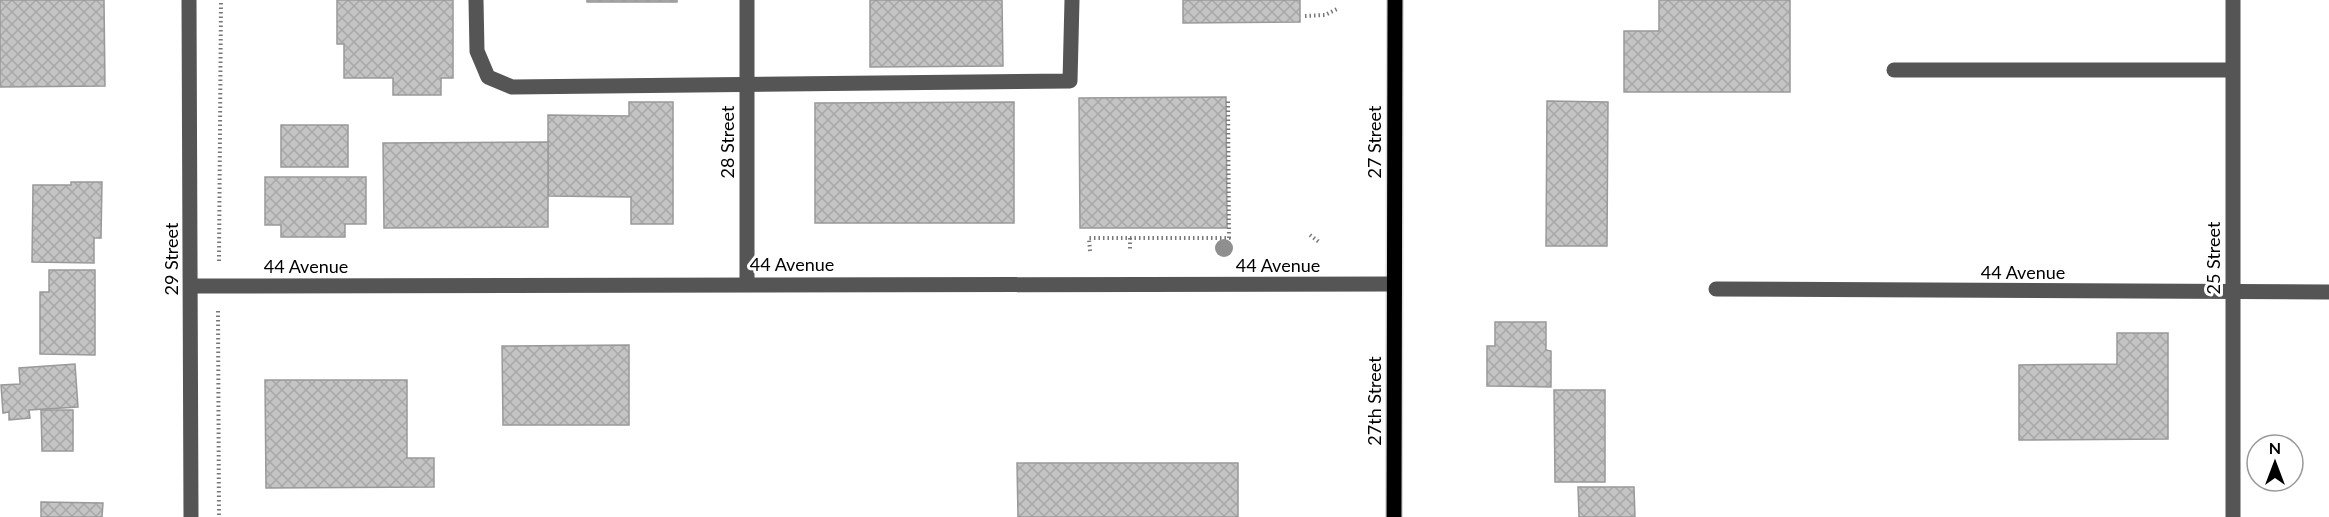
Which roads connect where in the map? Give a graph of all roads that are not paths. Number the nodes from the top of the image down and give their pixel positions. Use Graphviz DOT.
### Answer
graph roads {
  1 [pos="189,0"];
  2 [pos="476,0"];
  3 [pos="747,0"];
  4 [pos="1072,0"];
  5 [pos="1395,0"];
  6 [pos="2233,0"];
  7 [pos="1894,70"];
  8 [pos="2232,70"];
  9 [pos="746,84"];
  10 [pos="747,284"];
  11 [pos="1393,284"];
  12 [pos="191,286"];
  13 [pos="1716,289"];
  14 [pos="2329,292"];
  15 [pos="2232,293"];
  16 [pos="191,517"];
  17 [pos="1394,517"];
  18 [pos="2233,517"];
  1 -- 12 [label="street, 29 Street"];
  2 -- 9 [label="street"];
  3 -- 9 [label="street, 28 Street"];
  4 -- 9 [label="street"];
  5 -- 11 [label="main road, 27 Street"];
  6 -- 8 [label="street, 25 Street"];
  7 -- 8 [label="street"];
  8 -- 15 [label="street, 25 Street"];
  9 -- 10 [label="street, 28 Street"];
  10 -- 11 [label="street, 44 Avenue"];
  10 -- 12 [label="street, 44 Avenue"];
  11 -- 17 [label="main road, 27th Street"];
  12 -- 16 [label="street, 29 Street"];
  13 -- 15 [label="street, 44 Avenue"];
  14 -- 15 [label="street, 44 Avenue"];
  15 -- 18 [label="street, 25 Street"];
}
